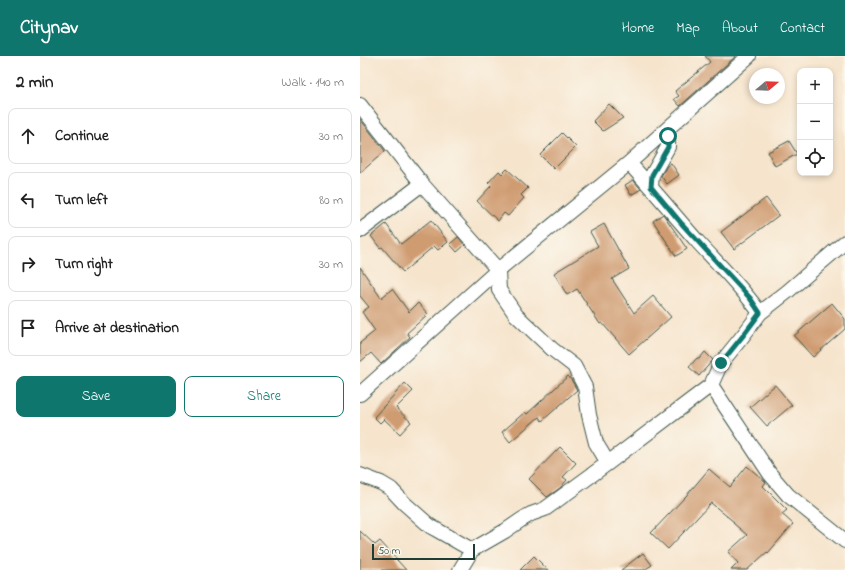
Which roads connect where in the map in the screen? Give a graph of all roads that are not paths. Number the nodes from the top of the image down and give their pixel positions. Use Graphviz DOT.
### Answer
graph roads {
  1 [pos="749,56"];
  2 [pos="360,105"];
  3 [pos="666,131"];
  4 [pos="629,163"];
  5 [pos="422,184"];
  6 [pos="651,187"];
  7 [pos="360,231"];
  8 [pos="845,242"];
  9 [pos="498,270"];
  10 [pos="760,313"];
  11 [pos="711,385"];
  12 [pos="360,394"];
  13 [pos="608,463"];
  14 [pos="360,475"];
  15 [pos="845,541"];
  16 [pos="472,550"];
  17 [pos="460,570"];
  1 -- 3 [label="street"];
  2 -- 5 [label="street"];
  3 -- 4 [label="street"];
  3 -- 6 [label="street"];
  4 -- 6 [label="street"];
  4 -- 9 [label="street"];
  5 -- 7 [label="street"];
  5 -- 9 [label="street"];
  6 -- 10 [label="street"];
  8 -- 10 [label="street"];
  9 -- 12 [label="street"];
  9 -- 13 [label="street"];
  10 -- 11 [label="street"];
  11 -- 13 [label="street"];
  11 -- 15 [label="street"];
  13 -- 16 [label="street"];
  14 -- 16 [label="street"];
  16 -- 17 [label="street"];
}
